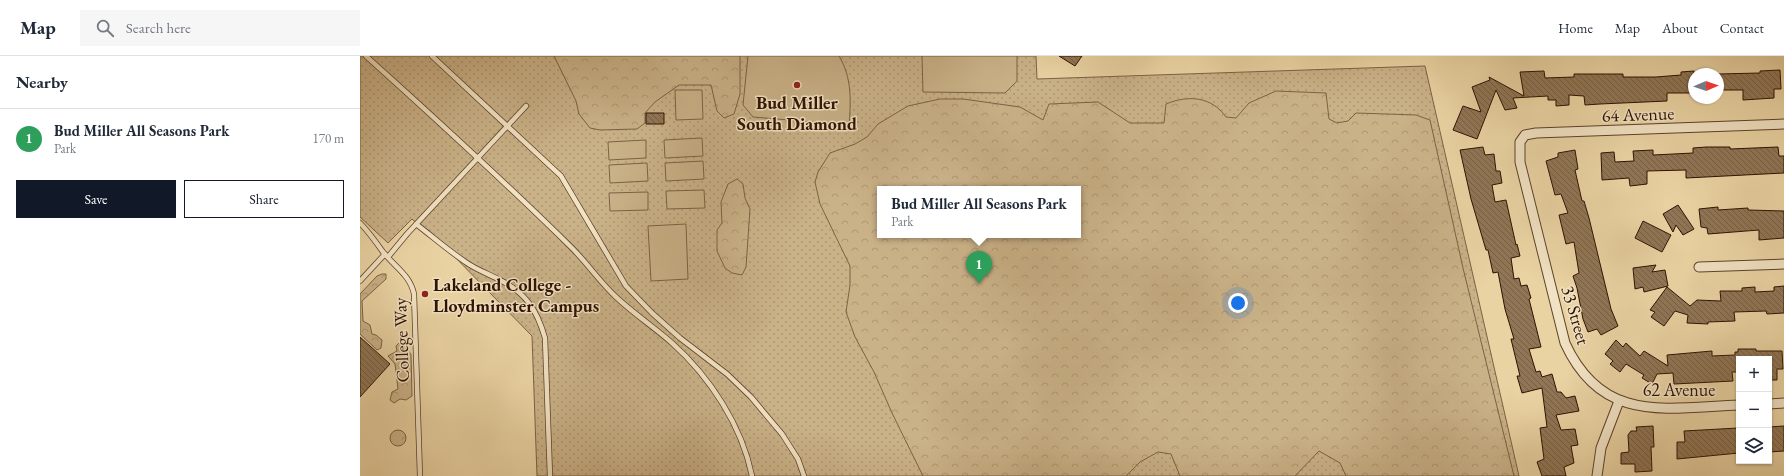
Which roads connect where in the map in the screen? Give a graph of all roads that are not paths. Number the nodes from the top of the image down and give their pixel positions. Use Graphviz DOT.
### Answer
graph roads {
  1 [pos="366,56"];
  2 [pos="432,56"];
  3 [pos="526,106"];
  4 [pos="1784,124"];
  5 [pos="508,126"];
  6 [pos="1520,142"];
  7 [pos="478,158"];
  8 [pos="360,223"];
  9 [pos="416,224"];
  10 [pos="386,256"];
  11 [pos="1784,264"];
  12 [pos="1699,267"];
  13 [pos="360,282"];
  14 [pos="1619,401"];
  15 [pos="1784,403"];
  16 [pos="1772,404"];
  17 [pos="1736,405"];
  18 [pos="420,476"];
  19 [pos="550,476"];
  20 [pos="752,476"];
  21 [pos="804,476"];
  22 [pos="1597,476"];
  1 -- 7 [label="lane"];
  2 -- 5 [label="lane"];
  3 -- 5 [label="lane"];
  4 -- 6 [label="street, 64 Avenue"];
  5 -- 7 [label="lane"];
  5 -- 21 [label="lane"];
  6 -- 14 [label="street, 33 Street"];
  7 -- 9 [label="lane"];
  7 -- 20 [label="lane"];
  8 -- 10 [label="lane, College Way"];
  9 -- 10 [label="lane"];
  9 -- 19 [label="lane"];
  10 -- 13 [label="lane"];
  10 -- 18 [label="lane, College Way"];
  11 -- 12 [label="street"];
  14 -- 17 [label="street, 62 Avenue"];
  14 -- 22 [label="street"];
  15 -- 16 [label="street"];
}
